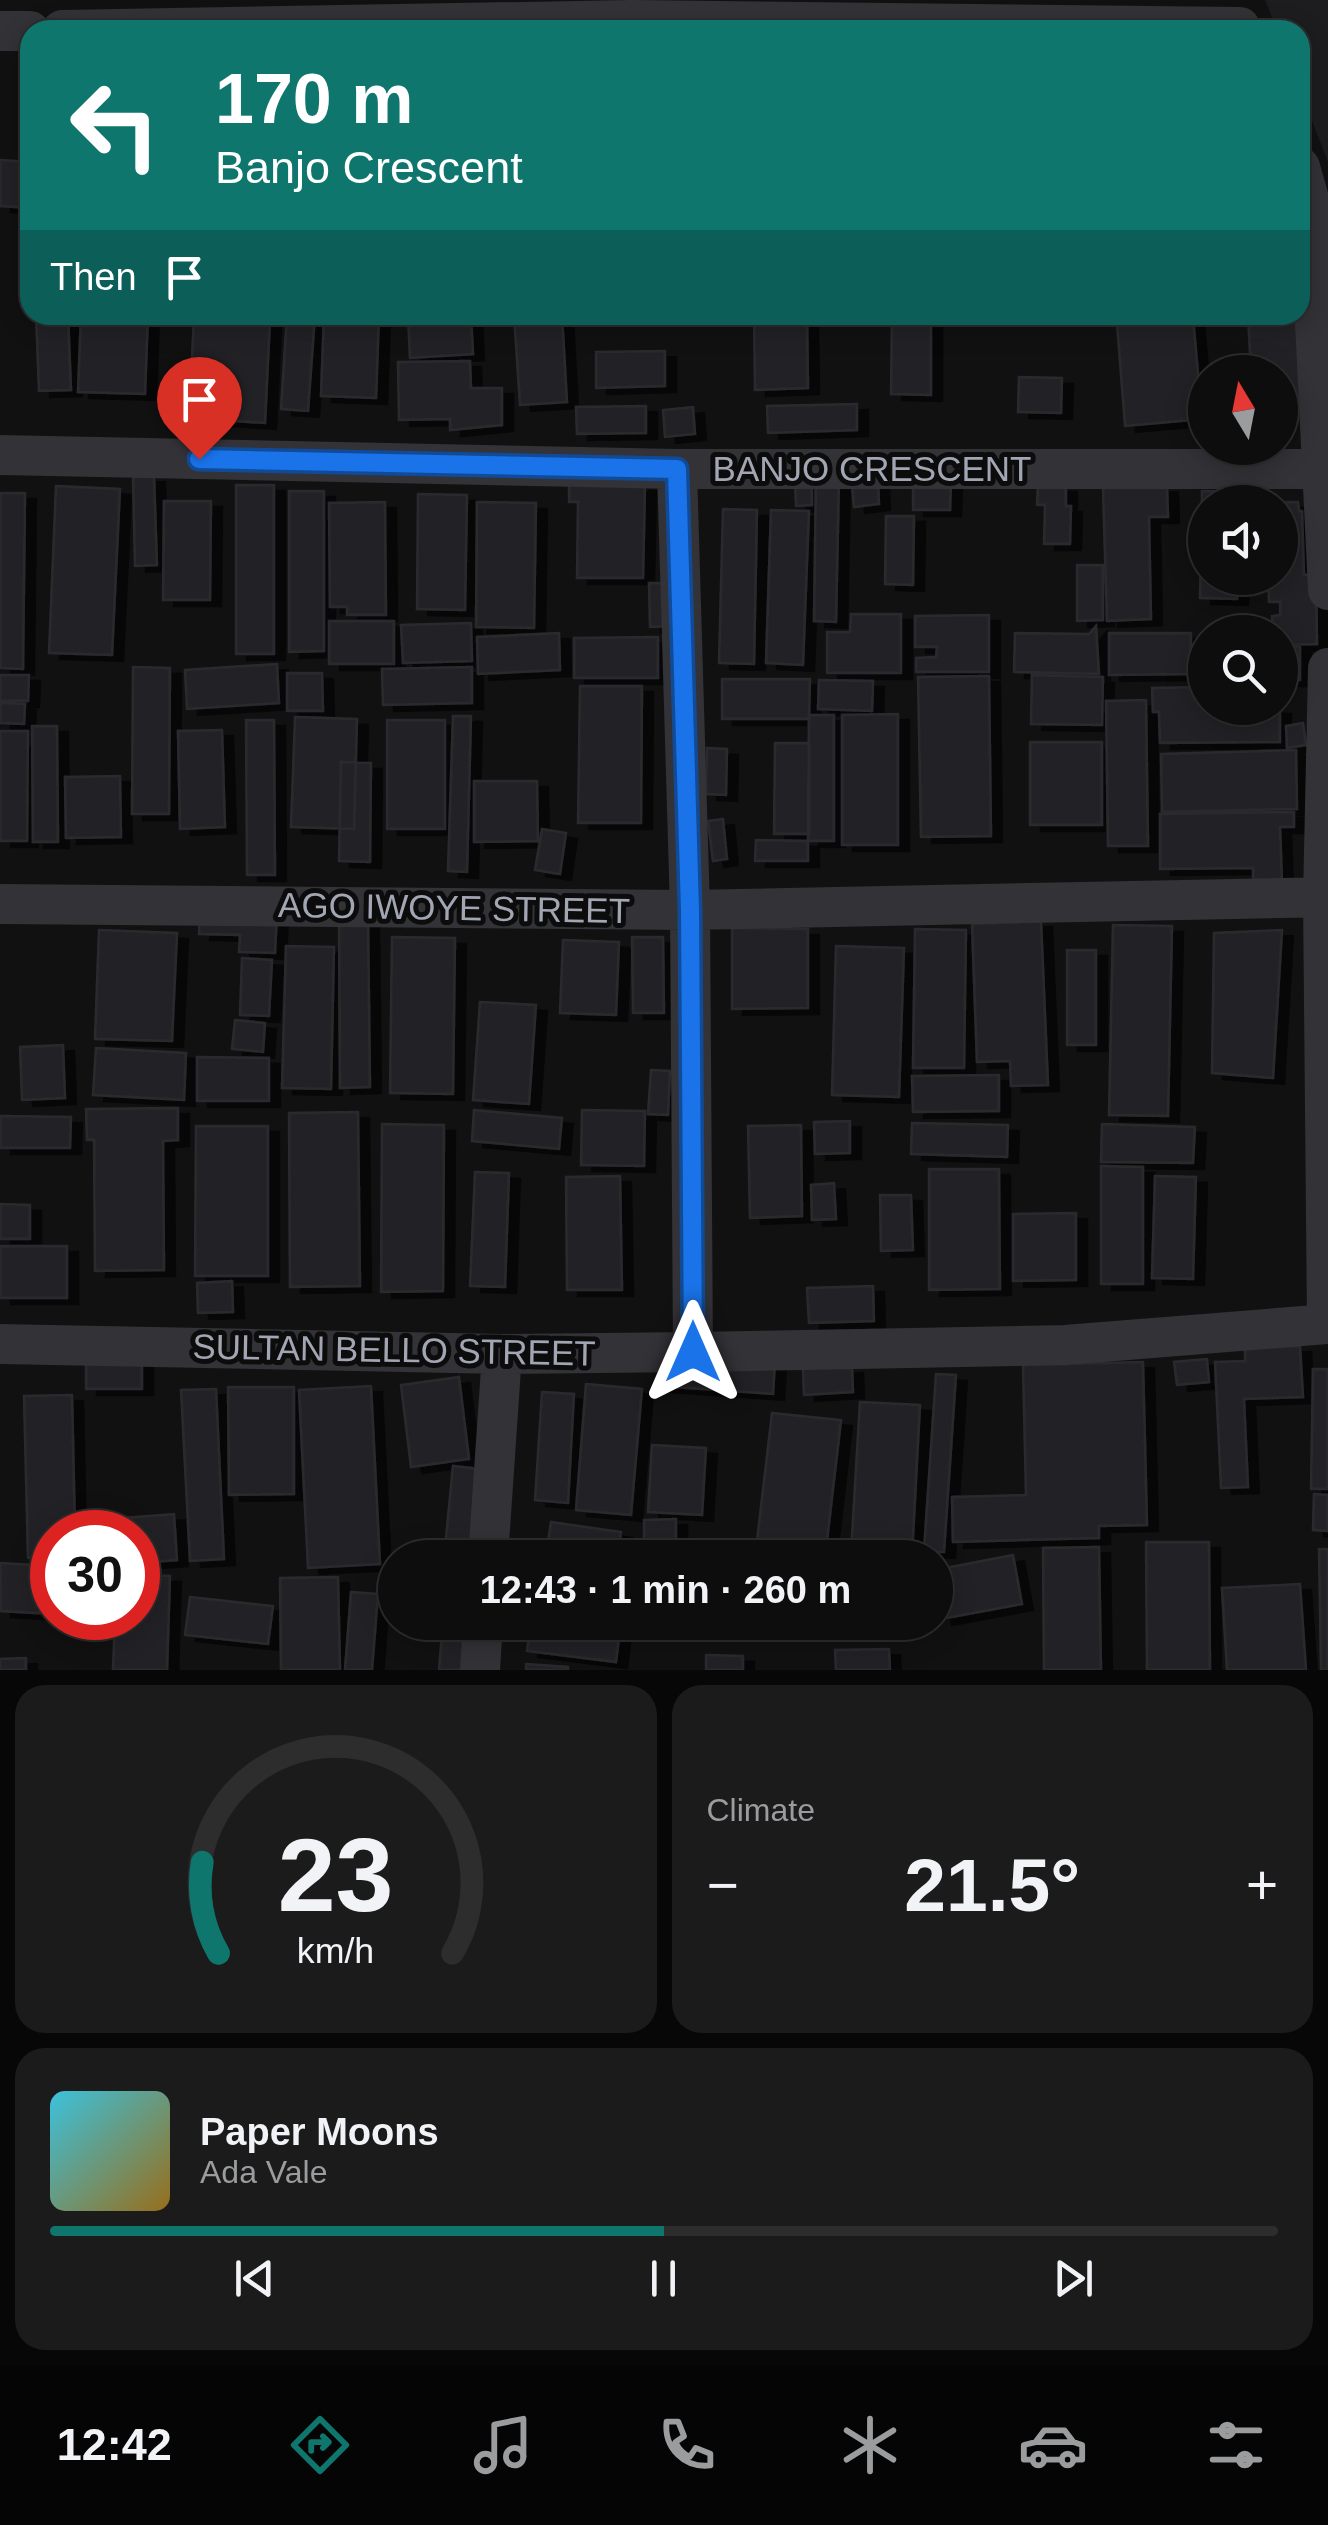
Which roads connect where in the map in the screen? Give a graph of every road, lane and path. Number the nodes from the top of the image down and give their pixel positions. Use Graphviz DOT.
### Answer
graph roads {
  1 [pos="1237,19"];
  2 [pos="631,20"];
  3 [pos="1310,216"];
  4 [pos="0,455"];
  5 [pos="677,469"];
  6 [pos="1324,469"];
  7 [pos="1328,590"];
  8 [pos="1328,668"];
  9 [pos="1326,897"];
  10 [pos="0,904"];
  11 [pos="690,910"];
  12 [pos="1328,1324"];
  13 [pos="0,1344"];
  14 [pos="693,1352"];
  15 [pos="502,1354"];
  16 [pos="489,1540"];
  17 [pos="482,1640"];
  18 [pos="480,1670"];
  1 -- 2 [label="street"];
  3 -- 6 [label="street"];
  4 -- 5 [label="street, BANJO CRESCENT"];
  5 -- 6 [label="street, BANJO CRESCENT"];
  5 -- 11 [label="street"];
  6 -- 7 [label="street"];
  8 -- 9 [label="street"];
  9 -- 11 [label="street, AGO IWOYE STREET"];
  9 -- 12 [label="street"];
  10 -- 11 [label="street, AGO IWOYE STREET"];
  11 -- 14 [label="street"];
  12 -- 14 [label="street, SULTAN BELLO STREET"];
  13 -- 15 [label="street, SULTAN BELLO STREET"];
  14 -- 15 [label="street, SULTAN BELLO STREET"];
  15 -- 16 [label="street"];
  17 -- 18 [label="street"];
}
